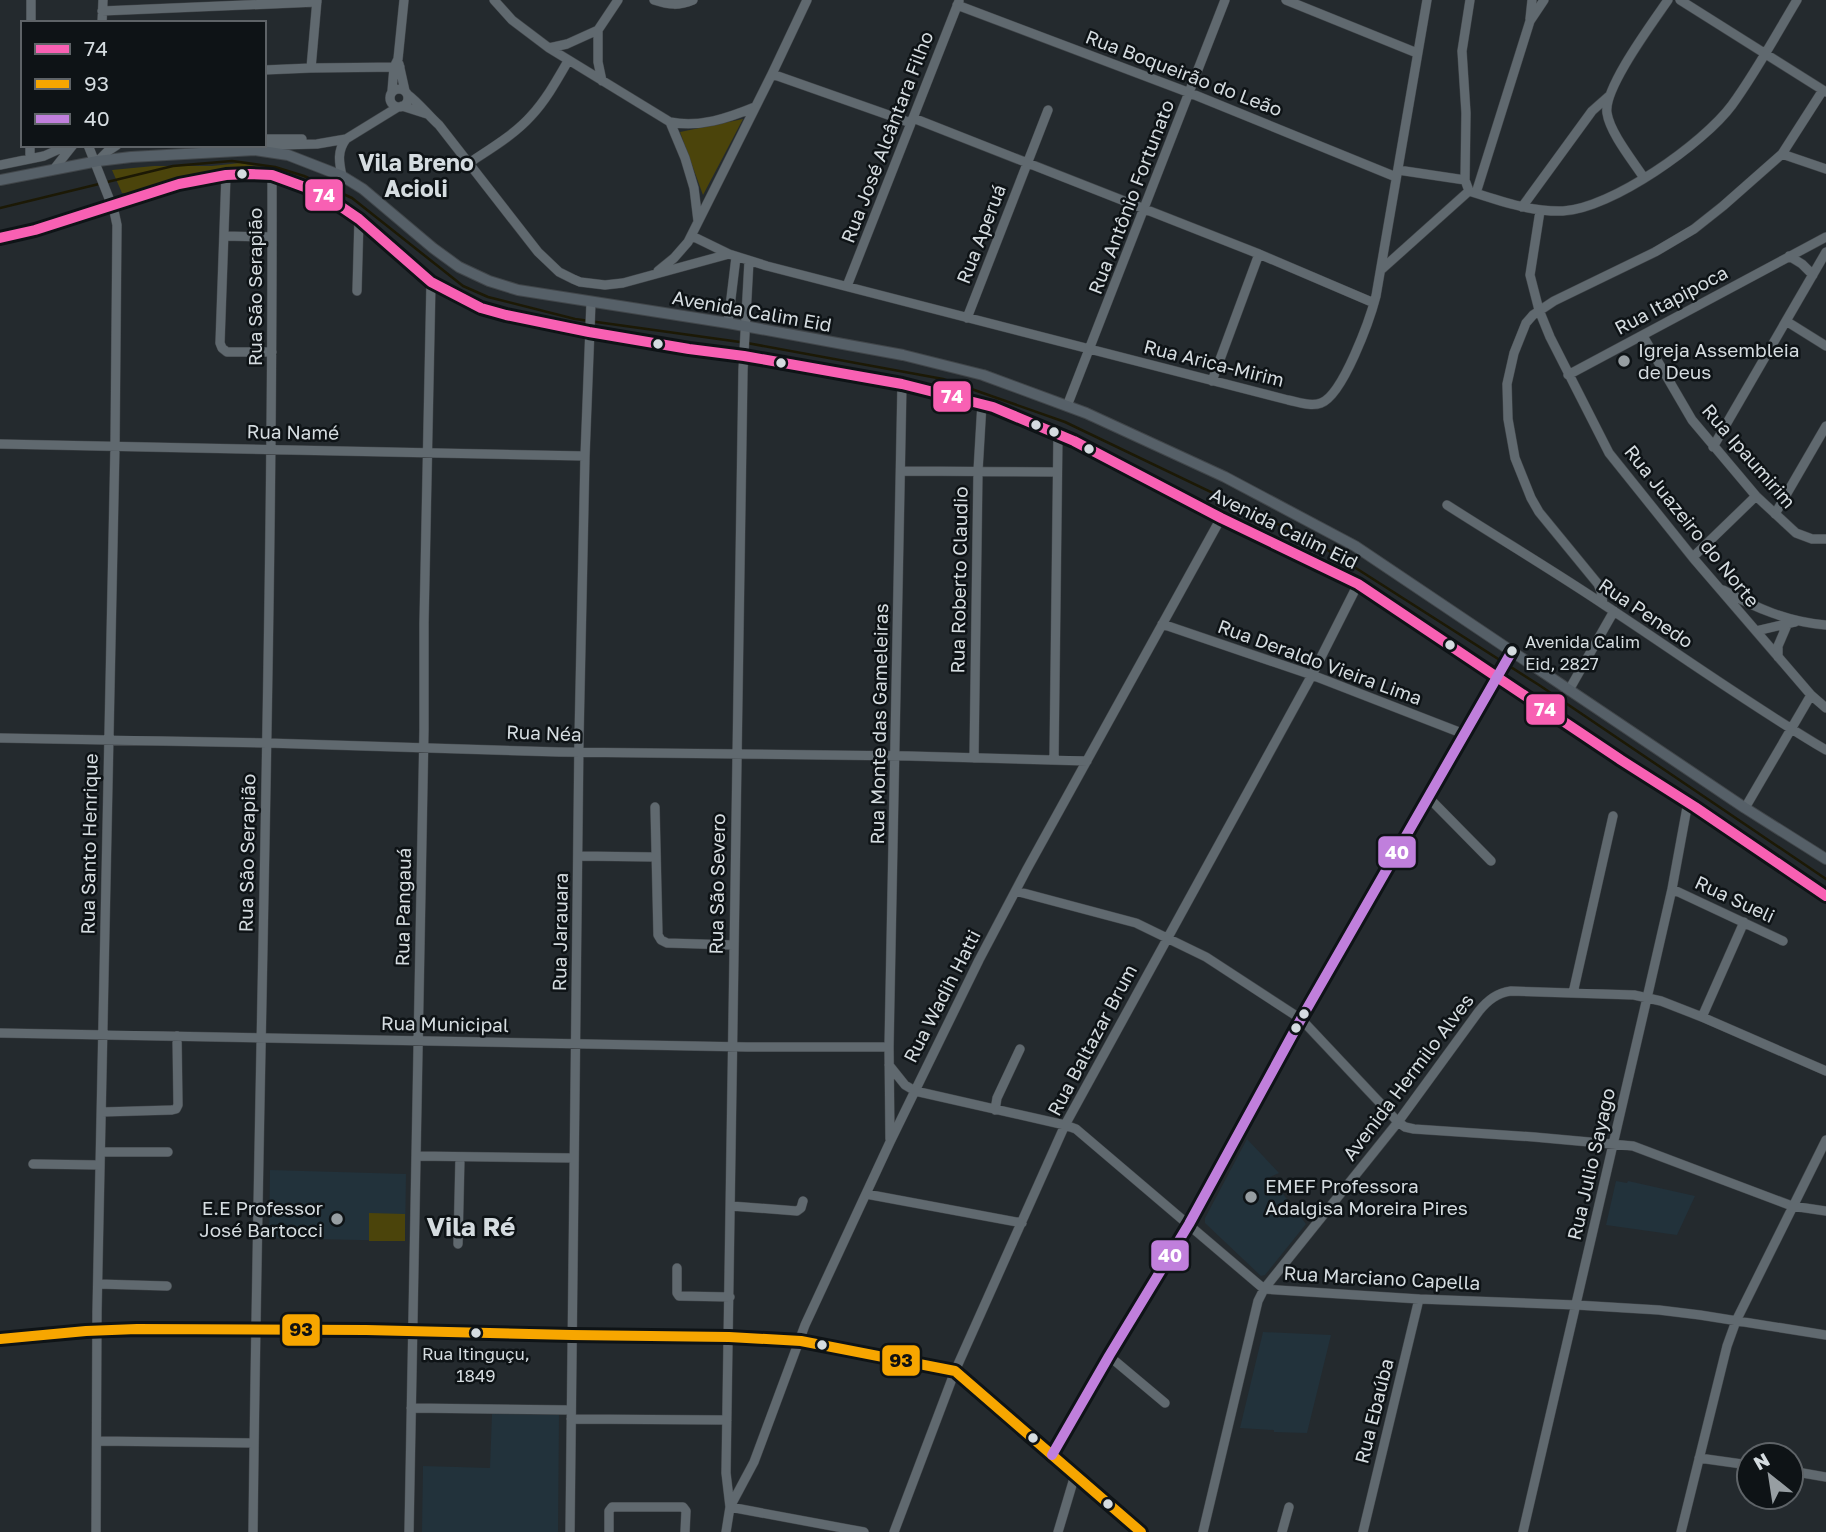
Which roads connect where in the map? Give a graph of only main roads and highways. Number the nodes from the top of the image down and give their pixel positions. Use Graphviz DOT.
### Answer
graph roads {
  1 [pos="31,174"];
  2 [pos="0,180"];
  3 [pos="0,186"];
  4 [pos="0,230"];
  5 [pos="35,230"];
  6 [pos="0,238"];
  7 [pos="1826,859"];
  8 [pos="1826,896"];
  9 [pos="0,1339"];
  10 [pos="1134,1530"];
  1 -- 2 [label="main road, Avenida Calim Eid"];
  1 -- 3 [label="main road"];
  1 -- 7 [label="main road, Avenida Calim Eid"];
  4 -- 5 [label="main road"];
  5 -- 6 [label="main road, Avenida Calim Eid"];
  5 -- 8 [label="main road, Avenida Calim Eid"];
  9 -- 10 [label="main road"];
}
